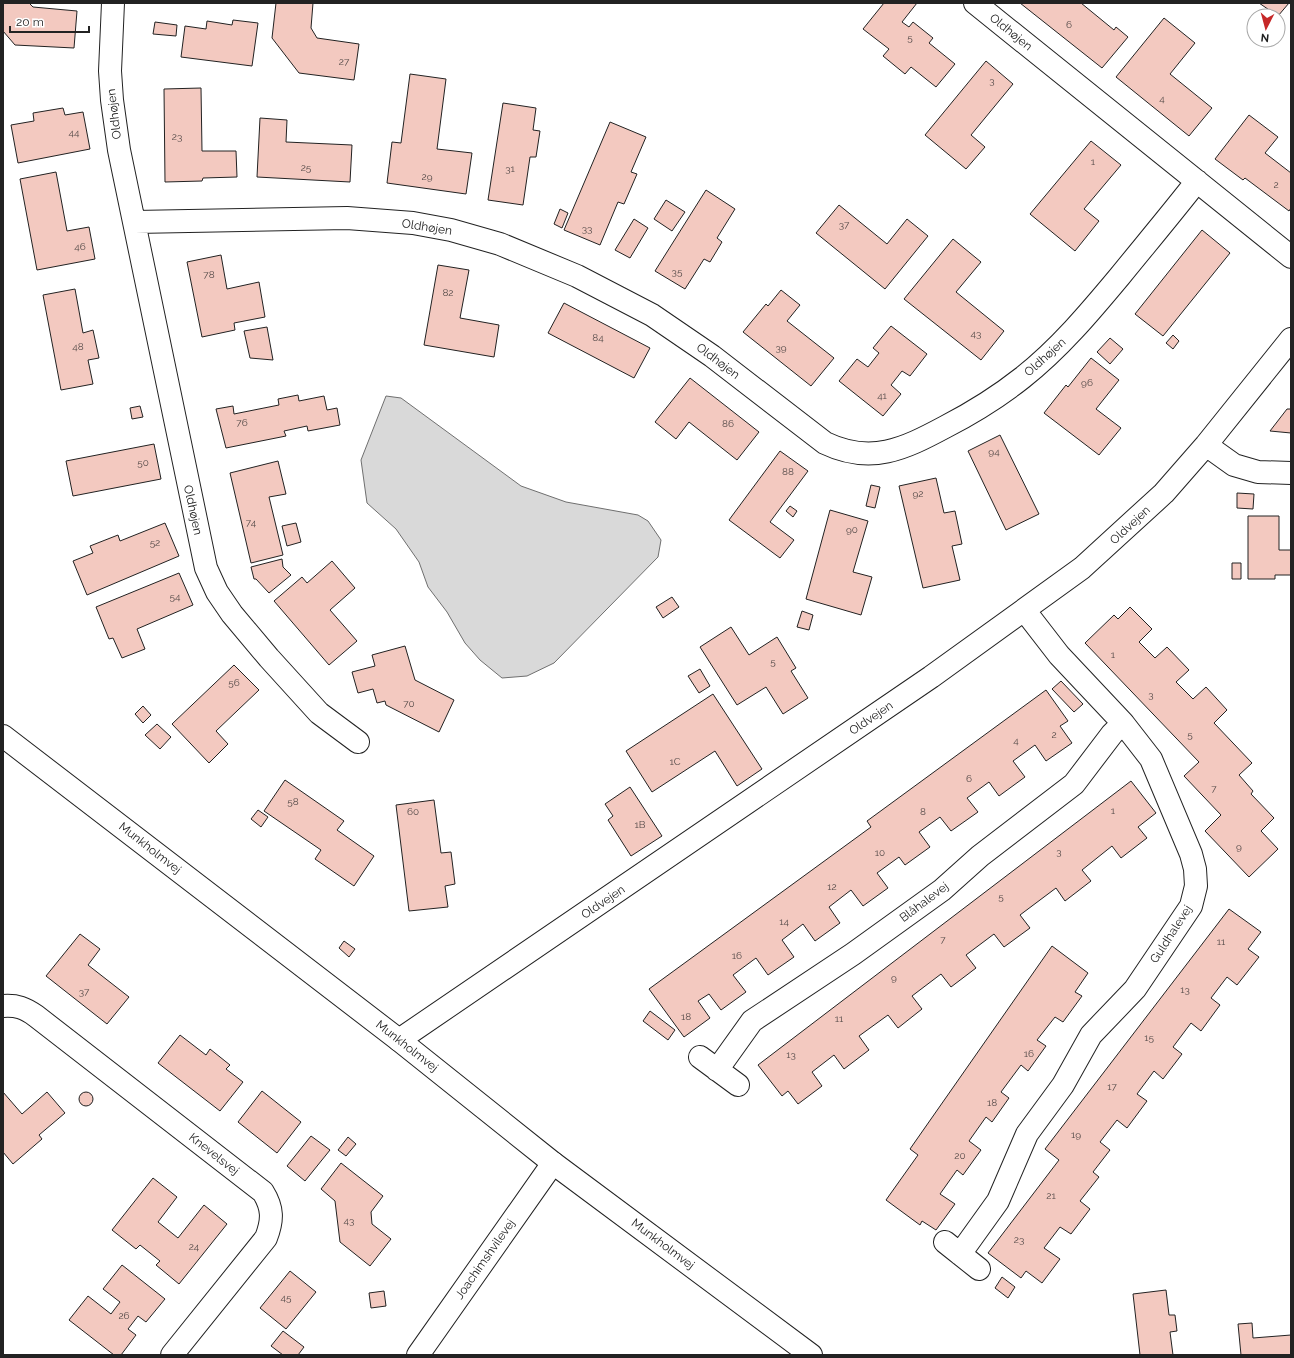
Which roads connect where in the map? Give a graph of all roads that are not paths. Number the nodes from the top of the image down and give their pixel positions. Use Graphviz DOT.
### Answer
graph roads {
  1 [pos="113,3"];
  2 [pos="975,3"];
  3 [pos="1197,182"];
  4 [pos="135,222"];
  5 [pos="1291,257"];
  6 [pos="1291,339"];
  7 [pos="1206,445"];
  8 [pos="1291,473"];
  9 [pos="1025,611"];
  10 [pos="1122,723"];
  11 [pos="3,736"];
  12 [pos="358,742"];
  13 [pos="3,1006"];
  14 [pos="399,1040"];
  15 [pos="700,1057"];
  16 [pos="717,1070"];
  17 [pos="738,1085"];
  18 [pos="553,1163"];
  19 [pos="979,1269"];
  20 [pos="172,1355"];
  21 [pos="418,1355"];
  22 [pos="811,1355"];
  1 -- 4 [label="street, Oldhøjen"];
  2 -- 3 [label="street, Oldhøjen"];
  3 -- 4 [label="street, Oldhøjen"];
  3 -- 5 [label="street, Oldhøjen"];
  4 -- 12 [label="street, Oldhøjen"];
  6 -- 7 [label="street, Oldvejen"];
  7 -- 8 [label="street"];
  7 -- 9 [label="street, Oldvejen"];
  9 -- 10 [label="street, Guldhalevej"];
  9 -- 14 [label="street, Oldvejen"];
  10 -- 16 [label="street, Blåhalevej"];
  10 -- 19 [label="street, Guldhalevej"];
  11 -- 14 [label="street, Munkholmvej"];
  13 -- 20 [label="street, Knevelsvej"];
  14 -- 18 [label="street, Munkholmvej"];
  15 -- 16 [label="street"];
  16 -- 17 [label="street"];
  18 -- 21 [label="street, Joachimshvilevej"];
  18 -- 22 [label="street, Munkholmvej"];
}
